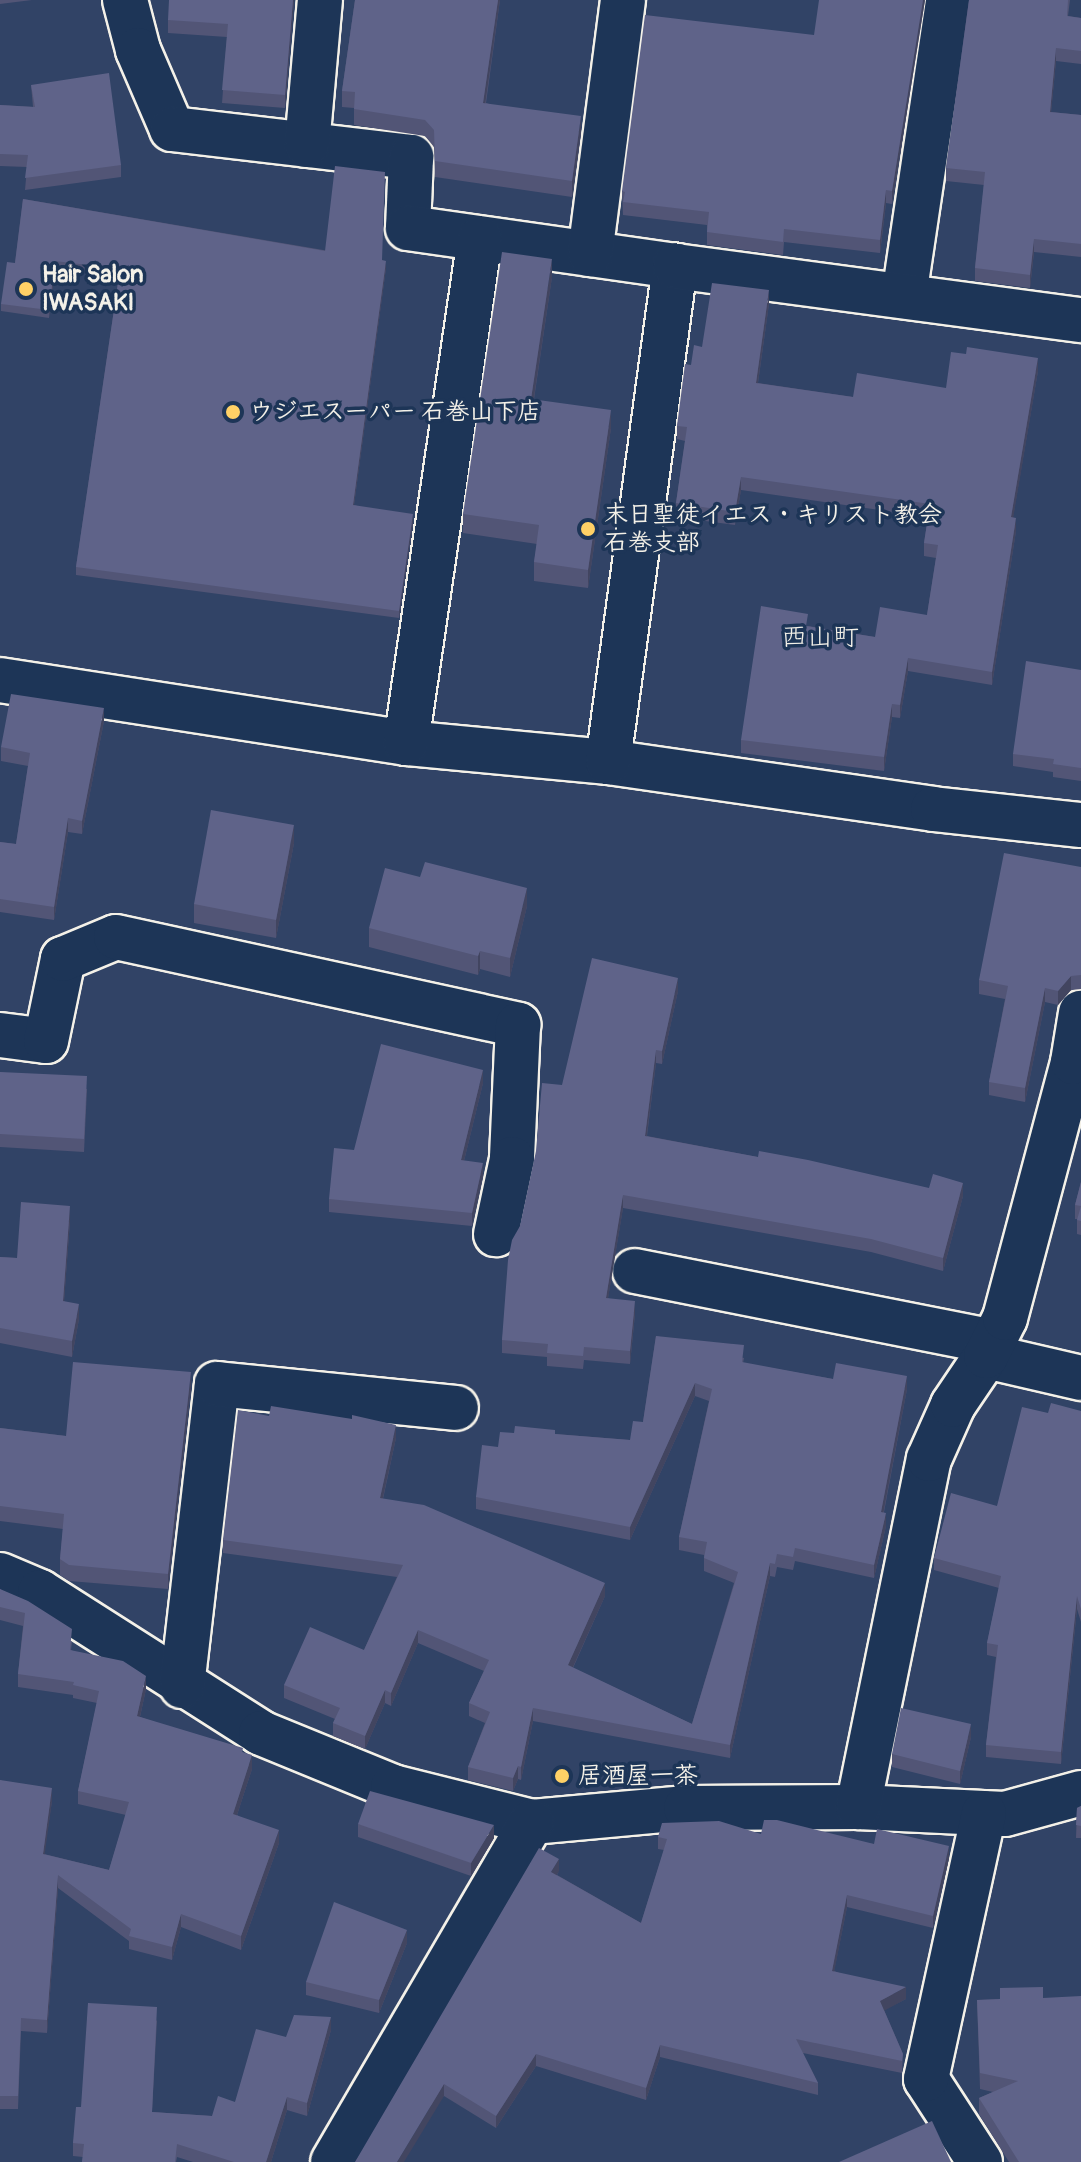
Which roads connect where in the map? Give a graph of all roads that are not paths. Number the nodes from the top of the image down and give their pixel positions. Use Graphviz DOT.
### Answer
graph roads {
  1 [pos="125,0"];
  2 [pos="320,0"];
  3 [pos="623,0"];
  4 [pos="948,0"];
  5 [pos="307,145"];
  6 [pos="480,238"];
  7 [pos="590,254"];
  8 [pos="675,266"];
  9 [pos="904,296"];
  10 [pos="1081,320"];
  11 [pos="0,680"];
  12 [pos="406,743"];
  13 [pos="608,762"];
  14 [pos="1081,825"];
  15 [pos="1081,1013"];
  16 [pos="0,1035"];
  17 [pos="496,1234"];
  18 [pos="635,1271"];
  19 [pos="989,1349"];
  20 [pos="1081,1378"];
  21 [pos="456,1408"];
  22 [pos="0,1575"];
  23 [pos="182,1686"];
  24 [pos="1081,1793"];
  25 [pos="858,1807"];
  26 [pos="984,1813"];
  27 [pos="532,1822"];
  28 [pos="333,2162"];
  29 [pos="980,2162"];
  1 -- 5 [label="street"];
  2 -- 5 [label="street"];
  3 -- 7 [label="street"];
  4 -- 9 [label="street"];
  5 -- 6 [label="street"];
  6 -- 7 [label="street"];
  6 -- 12 [label="street"];
  7 -- 8 [label="street"];
  8 -- 9 [label="street"];
  8 -- 13 [label="street"];
  9 -- 10 [label="street"];
  11 -- 12 [label="street"];
  12 -- 13 [label="street"];
  13 -- 14 [label="street"];
  15 -- 19 [label="street"];
  16 -- 17 [label="street"];
  18 -- 19 [label="street"];
  19 -- 20 [label="street"];
  19 -- 25 [label="street"];
  21 -- 23 [label="street"];
  22 -- 23 [label="street"];
  23 -- 27 [label="street"];
  24 -- 26 [label="street"];
  25 -- 26 [label="street"];
  25 -- 27 [label="street"];
  26 -- 29 [label="street"];
  27 -- 28 [label="street"];
}
